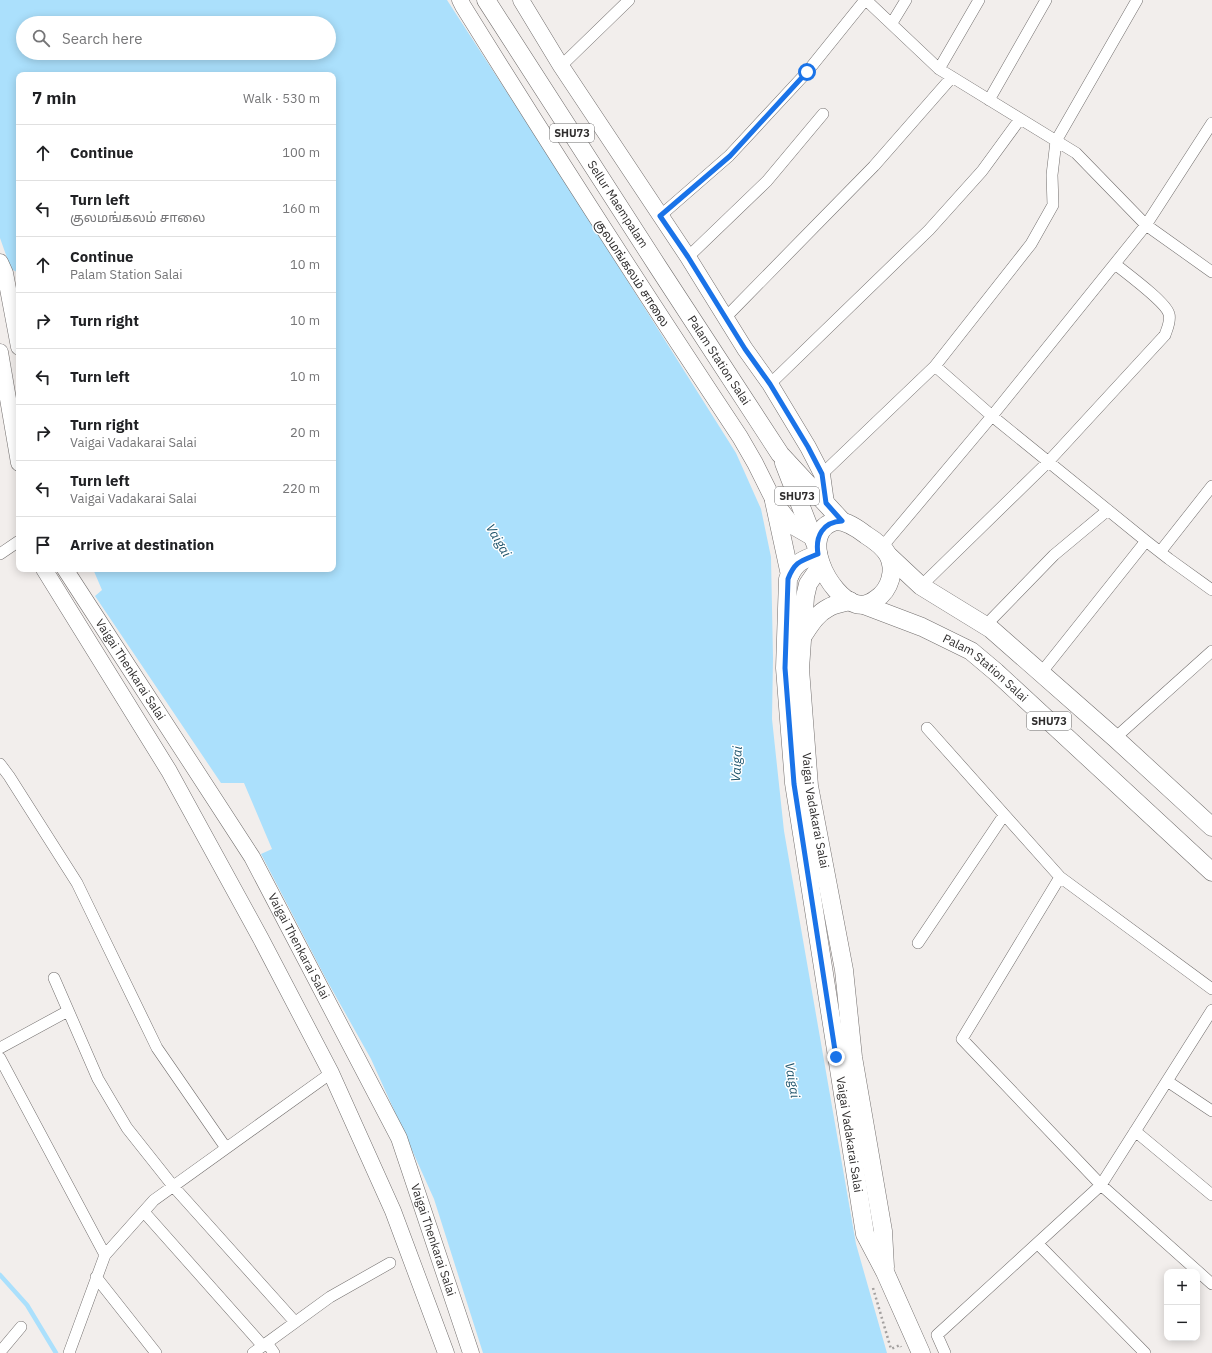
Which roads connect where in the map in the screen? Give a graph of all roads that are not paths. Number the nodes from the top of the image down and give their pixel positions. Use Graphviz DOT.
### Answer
graph roads {
  1 [pos="460,0"];
  2 [pos="486,0"];
  3 [pos="521,0"];
  4 [pos="630,0"];
  5 [pos="866,0"];
  6 [pos="906,0"];
  7 [pos="979,0"];
  8 [pos="1046,0"];
  9 [pos="1137,0"];
  10 [pos="892,23"];
  11 [pos="561,66"];
  12 [pos="939,69"];
  13 [pos="952,77"];
  14 [pos="990,100"];
  15 [pos="822,114"];
  16 [pos="1020,119"];
  17 [pos="1212,123"];
  18 [pos="1056,141"];
  19 [pos="660,216"];
  20 [pos="1146,225"];
  21 [pos="688,257"];
  22 [pos="0,262"];
  23 [pos="1115,264"];
  24 [pos="658,267"];
  25 [pos="1211,267"];
  26 [pos="726,318"];
  27 [pos="16,331"];
  28 [pos="0,352"];
  29 [pos="935,366"];
  30 [pos="770,384"];
  31 [pos="4,392"];
  32 [pos="992,416"];
  33 [pos="16,449"];
  34 [pos="780,454"];
  35 [pos="1048,462"];
  36 [pos="822,474"];
  37 [pos="1212,486"];
  38 [pos="774,501"];
  39 [pos="826,503"];
  40 [pos="1108,510"];
  41 [pos="842,521"];
  42 [pos="1146,541"];
  43 [pos="16,543"];
  44 [pos="817,551"];
  45 [pos="885,551"];
  46 [pos="1160,552"];
  47 [pos="0,554"];
  48 [pos="46,572"];
  49 [pos="67,572"];
  50 [pos="790,575"];
  51 [pos="921,586"];
  52 [pos="1212,590"];
  53 [pos="857,603"];
  54 [pos="985,626"];
  55 [pos="802,637"];
  56 [pos="1211,650"];
  57 [pos="1041,673"];
  58 [pos="927,728"];
  59 [pos="1115,738"];
  60 [pos="0,764"];
  61 [pos="1004,814"];
  62 [pos="1212,827"];
  63 [pos="1212,872"];
  64 [pos="1060,877"];
  65 [pos="918,943"];
  66 [pos="54,978"];
  67 [pos="1212,989"];
  68 [pos="1212,1010"];
  69 [pos="68,1011"];
  70 [pos="0,1048"];
  71 [pos="0,1058"];
  72 [pos="331,1073"];
  73 [pos="1167,1081"];
  74 [pos="1212,1111"];
  75 [pos="1135,1131"];
  76 [pos="226,1148"];
  77 [pos="1101,1185"];
  78 [pos="173,1186"];
  79 [pos="1212,1195"];
  80 [pos="144,1212"];
  81 [pos="1038,1244"];
  82 [pos="105,1255"];
  83 [pos="390,1264"];
  84 [pos="885,1272"];
  85 [pos="96,1277"];
  86 [pos="1212,1284"];
  87 [pos="295,1322"];
  88 [pos="21,1327"];
  89 [pos="265,1344"];
  90 [pos="0,1352"];
  91 [pos="69,1353"];
  92 [pos="156,1353"];
  93 [pos="253,1353"];
  94 [pos="274,1353"];
  95 [pos="446,1353"];
  96 [pos="471,1353"];
  97 [pos="920,1353"];
  98 [pos="945,1353"];
  99 [pos="1146,1353"];
  1 -- 38 [label="street, குலமங்கலம் சாலை"];
  2 -- 24 [label="main road, Sellur Maempalam / SHU73"];
  3 -- 11 [label="street"];
  4 -- 11 [label="street"];
  5 -- 10 [label="street"];
  5 -- 19 [label="street"];
  6 -- 10 [label="street"];
  7 -- 12 [label="street"];
  8 -- 14 [label="street"];
  9 -- 18 [label="street"];
  10 -- 12 [label="street"];
  11 -- 19 [label="street"];
  12 -- 13 [label="street"];
  13 -- 14 [label="street"];
  13 -- 26 [label="street"];
  14 -- 16 [label="street"];
  15 -- 21 [label="street"];
  16 -- 18 [label="street"];
  16 -- 30 [label="street"];
  17 -- 20 [label="street"];
  18 -- 20 [label="street"];
  18 -- 29 [label="street"];
  19 -- 21 [label="street"];
  20 -- 23 [label="street"];
  20 -- 25 [label="street"];
  21 -- 26 [label="street"];
  22 -- 27 [label="street"];
  23 -- 32 [label="street"];
  23 -- 35 [label="street"];
  24 -- 34 [label="main road, Palam Station Salai / SHU73"];
  26 -- 30 [label="street"];
  28 -- 31 [label="street"];
  29 -- 32 [label="street"];
  29 -- 36 [label="street"];
  30 -- 36 [label="street"];
  31 -- 33 [label="street"];
  32 -- 35 [label="street"];
  32 -- 45 [label="street"];
  34 -- 39 [label="main road, Palam Station Salai / SHU73"];
  34 -- 44 [label="main road, Palam Station Salai / SHU73"];
  35 -- 40 [label="street"];
  35 -- 51 [label="street"];
  36 -- 39 [label="street"];
  37 -- 46 [label="street"];
  38 -- 44 [label="street, குலமங்கலம் சாலை"];
  38 -- 50 [label="main road"];
  39 -- 41 [label="main road, Palam Station Salai / SHU73"];
  40 -- 42 [label="street"];
  40 -- 54 [label="street"];
  41 -- 44 [label="main road"];
  41 -- 45 [label="main road, SHU73"];
  42 -- 46 [label="street"];
  42 -- 57 [label="street"];
  43 -- 47 [label="street"];
  44 -- 50 [label="main road"];
  44 -- 53 [label="main road, SHU73"];
  44 -- 55 [label="main road, Vaigai Vadakarai Salai"];
  45 -- 51 [label="main road, SHU73"];
  45 -- 53 [label="main road"];
  46 -- 52 [label="street"];
  48 -- 72 [label="street, Vaigai Thenkarai Salai"];
  49 -- 96 [label="street, Vaigai Thenkarai Salai"];
  50 -- 84 [label="main road, Vaigai Vadakarai Salai"];
  51 -- 54 [label="main road, SHU73"];
  53 -- 55 [label="main road"];
  53 -- 63 [label="main road, Palam Station Salai / SHU73"];
  54 -- 57 [label="main road, SHU73"];
  55 -- 84 [label="main road, Vaigai Vadakarai Salai"];
  56 -- 59 [label="street"];
  57 -- 59 [label="main road, SHU73"];
  58 -- 61 [label="street"];
  59 -- 62 [label="main road, SHU73"];
  60 -- 76 [label="street"];
  61 -- 64 [label="street"];
  61 -- 65 [label="street"];
  64 -- 67 [label="street"];
  64 -- 77 [label="street"];
  66 -- 69 [label="street"];
  68 -- 73 [label="street"];
  69 -- 70 [label="street"];
  69 -- 78 [label="street"];
  71 -- 82 [label="street"];
  72 -- 76 [label="street"];
  72 -- 95 [label="street, Vaigai Thenkarai Salai"];
  73 -- 74 [label="street"];
  73 -- 75 [label="street"];
  75 -- 77 [label="street"];
  75 -- 79 [label="street"];
  76 -- 78 [label="street"];
  77 -- 81 [label="street"];
  77 -- 86 [label="street"];
  78 -- 80 [label="street"];
  78 -- 87 [label="street"];
  80 -- 82 [label="street"];
  80 -- 89 [label="street"];
  81 -- 98 [label="street"];
  81 -- 99 [label="street"];
  82 -- 85 [label="street"];
  83 -- 87 [label="street"];
  84 -- 97 [label="main road, Vaigai Vadakarai Salai"];
  85 -- 91 [label="street"];
  85 -- 92 [label="street"];
  87 -- 89 [label="street"];
  88 -- 90 [label="street"];
  89 -- 93 [label="street"];
  89 -- 94 [label="street"];
}
